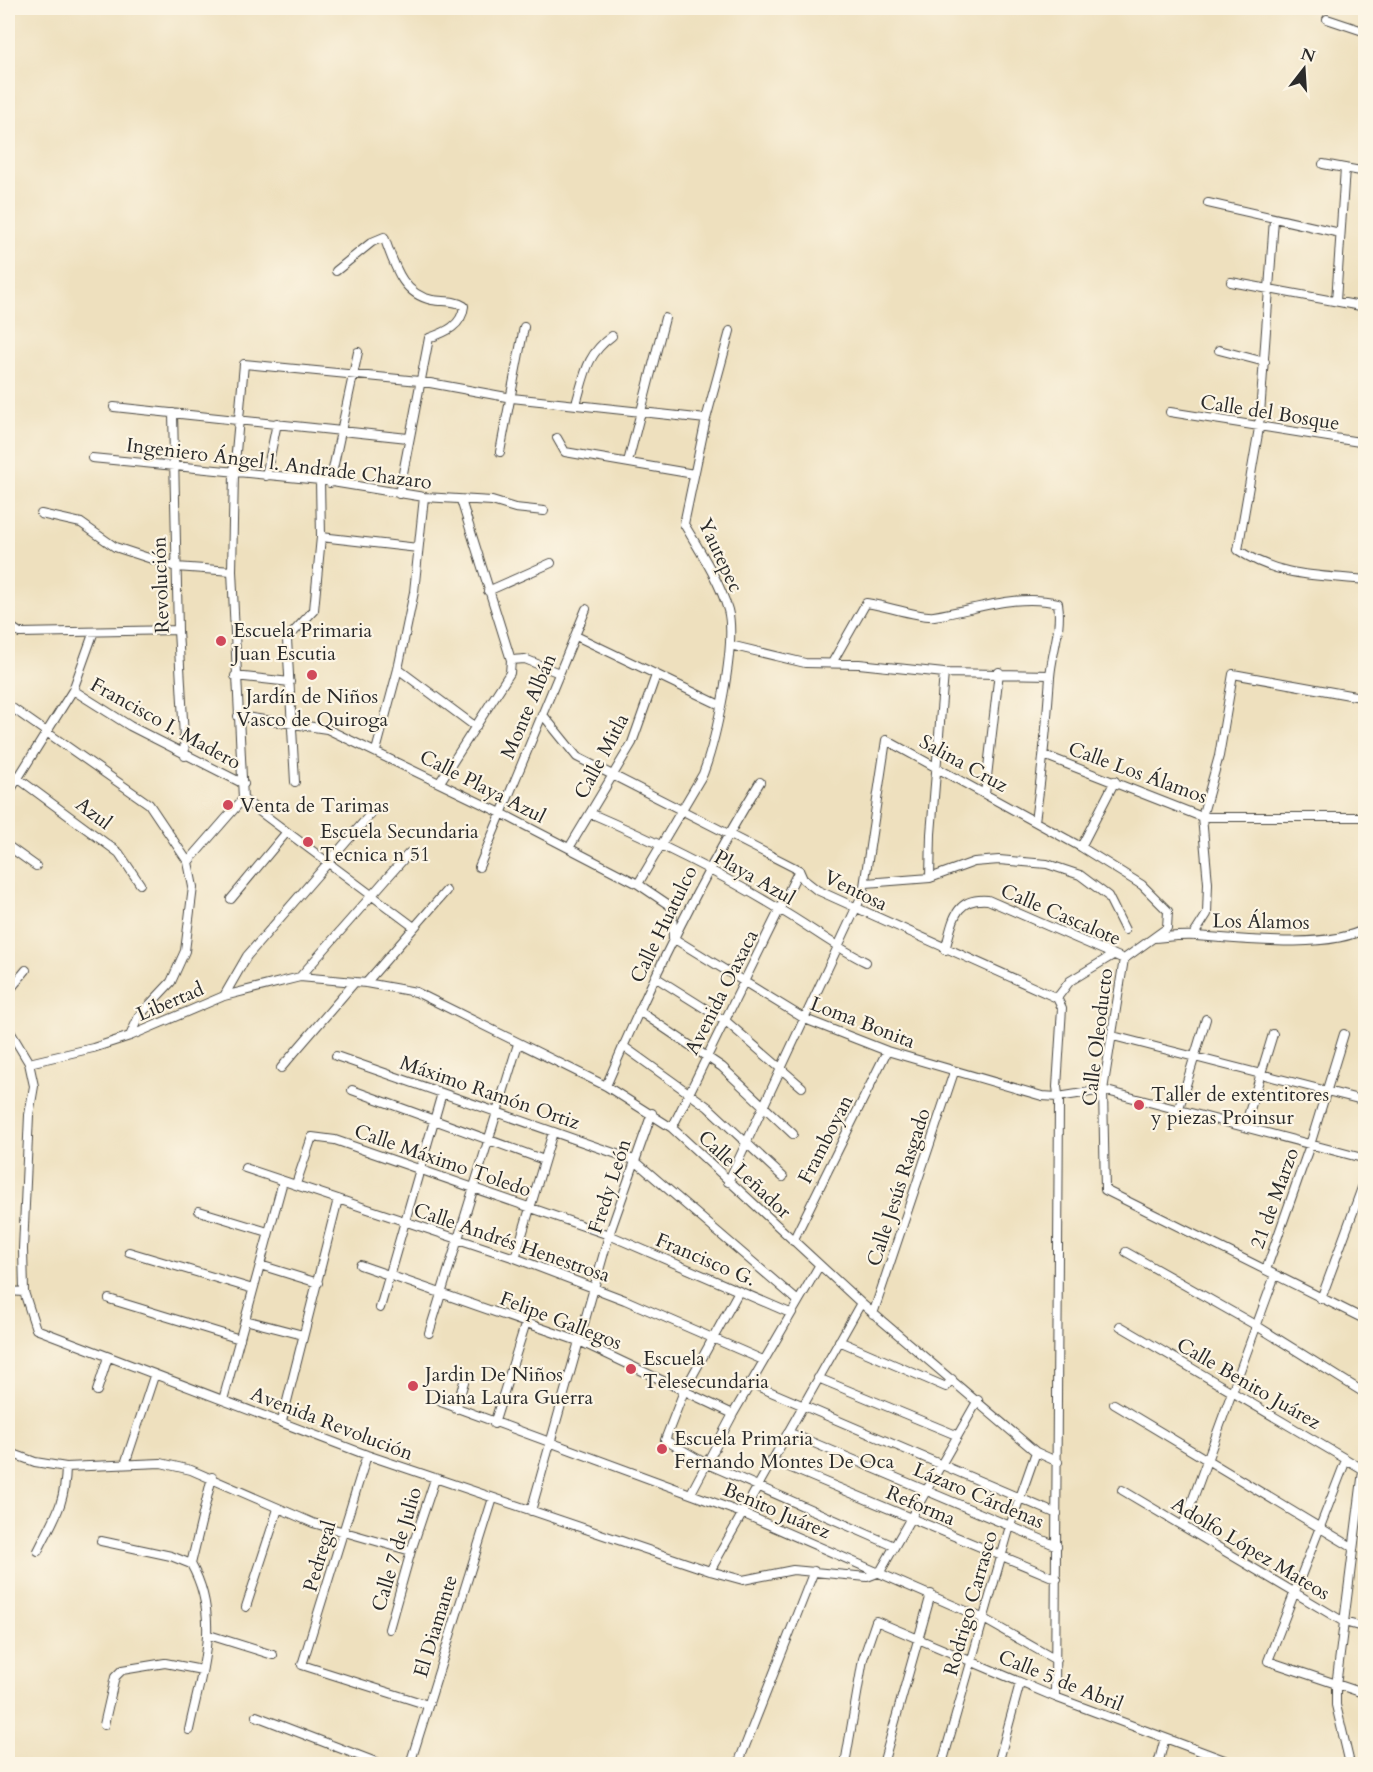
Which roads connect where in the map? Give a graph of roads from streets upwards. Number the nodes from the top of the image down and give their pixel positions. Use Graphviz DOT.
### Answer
graph roads {
  1 [pos="1327,19"];
  2 [pos="1365,32"];
  3 [pos="1323,164"];
  4 [pos="1346,168"];
  5 [pos="1365,172"];
  6 [pos="1208,202"];
  7 [pos="1274,219"];
  8 [pos="1340,233"];
  9 [pos="336,271"];
  10 [pos="1231,282"];
  11 [pos="1270,289"];
  12 [pos="1336,301"];
  13 [pos="1365,307"];
  14 [pos="665,318"];
  15 [pos="524,327"];
  16 [pos="730,331"];
  17 [pos="612,336"];
  18 [pos="1219,350"];
  19 [pos="358,352"];
  20 [pos="1265,362"];
  21 [pos="353,376"];
  22 [pos="419,381"];
  23 [pos="512,399"];
  24 [pos="576,404"];
  25 [pos="114,407"];
  26 [pos="640,411"];
  27 [pos="1170,412"];
  28 [pos="173,413"];
  29 [pos="239,419"];
  30 [pos="706,419"];
  31 [pos="277,423"];
  32 [pos="1259,428"];
  33 [pos="341,431"];
  34 [pos="408,438"];
  35 [pos="557,438"];
  36 [pos="1365,443"];
  37 [pos="500,452"];
  38 [pos="92,458"];
  39 [pos="628,462"];
  40 [pos="174,468"];
  41 [pos="234,474"];
  42 [pos="694,474"];
  43 [pos="266,476"];
  44 [pos="320,480"];
  45 [pos="330,483"];
  46 [pos="399,494"];
  47 [pos="424,497"];
  48 [pos="461,500"];
  49 [pos="544,511"];
  50 [pos="41,514"];
  51 [pos="321,537"];
  52 [pos="418,548"];
  53 [pos="551,563"];
  54 [pos="176,567"];
  55 [pos="232,571"];
  56 [pos="1365,580"];
  57 [pos="488,591"];
  58 [pos="586,609"];
  59 [pos="8,625"];
  60 [pos="178,630"];
  61 [pos="93,634"];
  62 [pos="576,636"];
  63 [pos="730,645"];
  64 [pos="511,660"];
  65 [pos="832,663"];
  66 [pos="398,669"];
  67 [pos="999,672"];
  68 [pos="560,674"];
  69 [pos="944,674"];
  70 [pos="656,675"];
  71 [pos="1050,675"];
  72 [pos="235,676"];
  73 [pos="290,682"];
  74 [pos="73,690"];
  75 [pos="1365,698"];
  76 [pos="8,705"];
  77 [pos="720,705"];
  78 [pos="543,715"];
  79 [pos="1365,715"];
  80 [pos="238,716"];
  81 [pos="292,724"];
  82 [pos="476,727"];
  83 [pos="47,733"];
  84 [pos="1365,736"];
  85 [pos="376,751"];
  86 [pos="1044,755"];
  87 [pos="184,756"];
  88 [pos="938,768"];
  89 [pos="8,771"];
  90 [pos="614,776"];
  91 [pos="18,777"];
  92 [pos="1114,781"];
  93 [pos="440,782"];
  94 [pos="760,782"];
  95 [pos="295,783"];
  96 [pos="244,784"];
  97 [pos="8,794"];
  98 [pos="985,794"];
  99 [pos="243,799"];
  100 [pos="374,810"];
  101 [pos="681,811"];
  102 [pos="501,813"];
  103 [pos="590,813"];
  104 [pos="1202,817"];
  105 [pos="1365,817"];
  106 [pos="1035,821"];
  107 [pos="286,833"];
  108 [pos="729,833"];
  109 [pos="662,844"];
  110 [pos="8,846"];
  111 [pos="1081,847"];
  112 [pos="569,848"];
  113 [pos="409,853"];
  114 [pos="188,862"];
  115 [pos="328,864"];
  116 [pos="36,866"];
  117 [pos="479,867"];
  118 [pos="708,868"];
  119 [pos="799,870"];
  120 [pos="930,878"];
  121 [pos="866,883"];
  122 [pos="140,884"];
  123 [pos="638,884"];
  124 [pos="446,891"];
  125 [pos="372,896"];
  126 [pos="231,899"];
  127 [pos="856,909"];
  128 [pos="782,910"];
  129 [pos="1168,911"];
  130 [pos="414,927"];
  131 [pos="1365,928"];
  132 [pos="1125,930"];
  133 [pos="1193,936"];
  134 [pos="673,938"];
  135 [pos="1154,938"];
  136 [pos="838,949"];
  137 [pos="945,950"];
  138 [pos="1113,955"];
  139 [pos="1124,959"];
  140 [pos="866,962"];
  141 [pos="26,970"];
  142 [pos="300,977"];
  143 [pos="655,977"];
  144 [pos="742,981"];
  145 [pos="355,982"];
  146 [pos="366,983"];
  147 [pos="8,992"];
  148 [pos="224,996"];
  149 [pos="1057,998"];
  150 [pos="639,1011"];
  151 [pos="805,1019"];
  152 [pos="1206,1019"];
  153 [pos="723,1020"];
  154 [pos="8,1028"];
  155 [pos="1273,1034"];
  156 [pos="1344,1034"];
  157 [pos="130,1036"];
  158 [pos="1113,1036"];
  159 [pos="518,1044"];
  160 [pos="623,1046"];
  161 [pos="887,1051"];
  162 [pos="336,1056"];
  163 [pos="706,1056"];
  164 [pos="1194,1058"];
  165 [pos="29,1063"];
  166 [pos="281,1068"];
  167 [pos="781,1070"];
  168 [pos="954,1072"];
  169 [pos="1262,1074"];
  170 [pos="606,1086"];
  171 [pos="802,1087"];
  172 [pos="352,1090"];
  173 [pos="1103,1090"];
  174 [pos="1327,1090"];
  175 [pos="689,1091"];
  176 [pos="442,1093"];
  177 [pos="1058,1097"];
  178 [pos="1365,1101"];
  179 [pos="764,1107"];
  180 [pos="1179,1108"];
  181 [pos="496,1112"];
  182 [pos="652,1113"];
  183 [pos="434,1121"];
  184 [pos="1245,1126"];
  185 [pos="672,1128"];
  186 [pos="553,1132"];
  187 [pos="793,1134"];
  188 [pos="487,1140"];
  189 [pos="747,1141"];
  190 [pos="1310,1145"];
  191 [pos="544,1160"];
  192 [pos="634,1160"];
  193 [pos="1365,1160"];
  194 [pos="245,1168"];
  195 [pos="420,1169"];
  196 [pos="783,1177"];
  197 [pos="1365,1177"];
  198 [pos="283,1181"];
  199 [pos="728,1182"];
  200 [pos="296,1184"];
  201 [pos="472,1187"];
  202 [pos="339,1199"];
  203 [pos="530,1207"];
  204 [pos="199,1211"];
  205 [pos="405,1222"];
  206 [pos="268,1232"];
  207 [pos="609,1235"];
  208 [pos="457,1239"];
  209 [pos="793,1240"];
  210 [pos="129,1252"];
  211 [pos="1126,1252"];
  212 [pos="515,1258"];
  213 [pos="260,1265"];
  214 [pos="360,1265"];
  215 [pos="819,1266"];
  216 [pos="1266,1270"];
  217 [pos="389,1275"];
  218 [pos="1275,1275"];
  219 [pos="318,1283"];
  220 [pos="596,1288"];
  221 [pos="253,1289"];
  222 [pos="8,1291"];
  223 [pos="739,1291"];
  224 [pos="24,1292"];
  225 [pos="441,1293"];
  226 [pos="109,1299"];
  227 [pos="1322,1299"];
  228 [pos="798,1301"];
  229 [pos="861,1303"];
  230 [pos="380,1308"];
  231 [pos="790,1313"];
  232 [pos="873,1314"];
  233 [pos="245,1320"];
  234 [pos="1365,1320"];
  235 [pos="526,1322"];
  236 [pos="1120,1326"];
  237 [pos="1257,1326"];
  238 [pos="429,1333"];
  239 [pos="303,1335"];
  240 [pos="712,1338"];
  241 [pos="240,1339"];
  242 [pos="839,1341"];
  243 [pos="581,1342"];
  244 [pos="108,1357"];
  245 [pos="763,1360"];
  246 [pos="466,1375"];
  247 [pos="154,1376"];
  248 [pos="818,1378"];
  249 [pos="952,1379"];
  250 [pos="750,1383"];
  251 [pos="97,1391"];
  252 [pos="684,1391"];
  253 [pos="1232,1393"];
  254 [pos="1365,1394"];
  255 [pos="223,1400"];
  256 [pos="978,1400"];
  257 [pos="441,1402"];
  258 [pos="1113,1404"];
  259 [pos="802,1406"];
  260 [pos="456,1408"];
  261 [pos="733,1414"];
  262 [pos="282,1421"];
  263 [pos="494,1424"];
  264 [pos="788,1432"];
  265 [pos="956,1435"];
  266 [pos="551,1444"];
  267 [pos="1365,1447"];
  268 [pos="8,1452"];
  269 [pos="1036,1452"];
  270 [pos="367,1455"];
  271 [pos="772,1460"];
  272 [pos="1347,1460"];
  273 [pos="1058,1462"];
  274 [pos="1207,1462"];
  275 [pos="705,1463"];
  276 [pos="941,1463"];
  277 [pos="125,1464"];
  278 [pos="66,1467"];
  279 [pos="1361,1468"];
  280 [pos="212,1477"];
  281 [pos="435,1479"];
  282 [pos="757,1487"];
  283 [pos="926,1490"];
  284 [pos="1122,1490"];
  285 [pos="691,1493"];
  286 [pos="1019,1497"];
  287 [pos="493,1498"];
  288 [pos="278,1509"];
  289 [pos="531,1511"];
  290 [pos="1362,1512"];
  291 [pos="742,1513"];
  292 [pos="1057,1514"];
  293 [pos="910,1518"];
  294 [pos="1010,1526"];
  295 [pos="1184,1526"];
  296 [pos="1321,1527"];
  297 [pos="342,1531"];
  298 [pos="101,1541"];
  299 [pos="894,1546"];
  300 [pos="1057,1546"];
  301 [pos="1352,1546"];
  302 [pos="38,1551"];
  303 [pos="411,1551"];
  304 [pos="1001,1556"];
  305 [pos="191,1564"];
  306 [pos="710,1571"];
  307 [pos="814,1571"];
  308 [pos="880,1572"];
  309 [pos="1056,1580"];
  310 [pos="1295,1593"];
  311 [pos="931,1594"];
  312 [pos="246,1607"];
  313 [pos="982,1618"];
  314 [pos="1344,1622"];
  315 [pos="1365,1628"];
  316 [pos="389,1629"];
  317 [pos="209,1635"];
  318 [pos="918,1639"];
  319 [pos="273,1655"];
  320 [pos="971,1660"];
  321 [pos="1056,1660"];
  322 [pos="202,1670"];
  323 [pos="1020,1683"];
  324 [pos="1336,1686"];
  325 [pos="1365,1694"];
  326 [pos="1055,1697"];
  327 [pos="428,1705"];
  328 [pos="256,1716"];
  329 [pos="104,1725"];
  330 [pos="189,1730"];
  331 [pos="1165,1738"];
  332 [pos="1217,1761"];
  333 [pos="380,1764"];
  334 [pos="410,1764"];
  335 [pos="738,1764"];
  336 [pos="846,1764"];
  337 [pos="883,1764"];
  338 [pos="942,1764"];
  339 [pos="998,1764"];
  340 [pos="1158,1764"];
  341 [pos="1235,1764"];
  342 [pos="1350,1764"];
  1 -- 2 [label="street"];
  3 -- 4 [label="street"];
  4 -- 5 [label="street"];
  4 -- 8 [label="street"];
  6 -- 7 [label="street"];
  7 -- 8 [label="street"];
  7 -- 11 [label="street"];
  8 -- 12 [label="street"];
  9 -- 22 [label="street"];
  10 -- 11 [label="street"];
  11 -- 12 [label="street"];
  11 -- 20 [label="street"];
  12 -- 13 [label="street"];
  14 -- 26 [label="street"];
  15 -- 23 [label="street"];
  16 -- 30 [label="street, Yautepec"];
  17 -- 24 [label="street"];
  18 -- 20 [label="street"];
  19 -- 21 [label="street"];
  20 -- 32 [label="street"];
  21 -- 22 [label="street"];
  21 -- 29 [label="street"];
  21 -- 33 [label="street"];
  22 -- 23 [label="street"];
  22 -- 34 [label="street"];
  23 -- 24 [label="street"];
  23 -- 37 [label="street"];
  24 -- 26 [label="street"];
  25 -- 28 [label="street"];
  26 -- 30 [label="street"];
  26 -- 39 [label="street"];
  27 -- 32 [label="street, Calle del Bosque"];
  28 -- 29 [label="street"];
  28 -- 40 [label="street, Revolución"];
  29 -- 31 [label="street"];
  29 -- 41 [label="street"];
  30 -- 42 [label="street, Yautepec"];
  31 -- 33 [label="street"];
  31 -- 43 [label="street"];
  32 -- 36 [label="street, Calle del Bosque"];
  32 -- 56 [label="street"];
  33 -- 34 [label="street"];
  33 -- 45 [label="street"];
  34 -- 46 [label="street"];
  35 -- 39 [label="street"];
  38 -- 40 [label="street, Ingeniero Ángel l. Andrade Chazaro"];
  39 -- 42 [label="street"];
  40 -- 41 [label="street, Ingeniero Ángel l. Andrade Chazaro"];
  40 -- 54 [label="street, Revolución"];
  41 -- 43 [label="street, Ingeniero Ángel l. Andrade Chazaro"];
  41 -- 55 [label="street"];
  42 -- 63 [label="street, Yautepec"];
  43 -- 44 [label="street, Ingeniero Ángel l. Andrade Chazaro"];
  44 -- 45 [label="street, Ingeniero Ángel l. Andrade Chazaro"];
  44 -- 51 [label="street"];
  45 -- 46 [label="street, Ingeniero Ángel l. Andrade Chazaro"];
  46 -- 47 [label="street, Ingeniero Ángel l. Andrade Chazaro"];
  47 -- 48 [label="street, Ingeniero Ángel l. Andrade Chazaro"];
  47 -- 52 [label="street"];
  48 -- 49 [label="street, Ingeniero Ángel l. Andrade Chazaro"];
  48 -- 57 [label="street"];
  50 -- 54 [label="street"];
  51 -- 52 [label="street"];
  51 -- 73 [label="street"];
  52 -- 66 [label="street"];
  53 -- 57 [label="street"];
  54 -- 55 [label="street"];
  54 -- 60 [label="street, Revolución"];
  55 -- 72 [label="street"];
  57 -- 64 [label="street"];
  58 -- 62 [label="street, Monte Albán"];
  59 -- 61 [label="street"];
  60 -- 61 [label="street"];
  60 -- 87 [label="street, Revolución"];
  61 -- 74 [label="street"];
  62 -- 68 [label="street, Monte Albán"];
  62 -- 70 [label="street"];
  63 -- 65 [label="street"];
  63 -- 77 [label="street, Yautepec"];
  64 -- 68 [label="street"];
  64 -- 82 [label="street"];
  65 -- 69 [label="street"];
  65 -- 71 [label="street"];
  66 -- 82 [label="street"];
  66 -- 85 [label="street"];
  67 -- 69 [label="street"];
  67 -- 71 [label="street"];
  67 -- 98 [label="street"];
  68 -- 78 [label="street, Monte Albán"];
  69 -- 88 [label="street"];
  70 -- 77 [label="street"];
  70 -- 90 [label="street, Calle Mitla"];
  71 -- 86 [label="street"];
  72 -- 73 [label="street"];
  72 -- 80 [label="street"];
  73 -- 81 [label="street"];
  74 -- 83 [label="street"];
  74 -- 87 [label="street, Francisco I. Madero"];
  75 -- 104 [label="street"];
  76 -- 83 [label="street"];
  77 -- 101 [label="street, Yautepec"];
  78 -- 90 [label="street, Ventosa"];
  78 -- 102 [label="street, Monte Albán"];
  79 -- 84 [label="street"];
  80 -- 81 [label="street, Calle Playa Azul"];
  80 -- 96 [label="street"];
  81 -- 85 [label="street, Calle Playa Azul"];
  81 -- 95 [label="street"];
  82 -- 93 [label="street"];
  83 -- 91 [label="street"];
  83 -- 114 [label="street"];
  85 -- 93 [label="street, Calle Playa Azul"];
  86 -- 92 [label="street, Calle Los Álamos"];
  86 -- 106 [label="street"];
  87 -- 96 [label="street, Francisco I. Madero"];
  88 -- 98 [label="street, Salina Cruz"];
  88 -- 120 [label="street"];
  88 -- 121 [label="street, Salina Cruz"];
  89 -- 91 [label="street, Azul"];
  90 -- 101 [label="street, Ventosa"];
  90 -- 103 [label="street, Calle Mitla"];
  91 -- 97 [label="street"];
  91 -- 122 [label="street, Azul"];
  92 -- 104 [label="street, Calle Los Álamos"];
  92 -- 111 [label="street"];
  93 -- 102 [label="street, Calle Playa Azul"];
  94 -- 108 [label="street, Calle Huatulco"];
  96 -- 99 [label="street"];
  98 -- 106 [label="street, Salina Cruz"];
  99 -- 107 [label="street, Francisco I. Madero"];
  99 -- 114 [label="street"];
  100 -- 115 [label="street"];
  101 -- 108 [label="street, Ventosa"];
  101 -- 109 [label="street, Yautepec"];
  102 -- 112 [label="street, Calle Playa Azul"];
  102 -- 117 [label="street, Monte Albán"];
  103 -- 109 [label="street, Playa Azul"];
  103 -- 112 [label="street, Calle Mitla"];
  104 -- 105 [label="street, Calle Los Álamos"];
  104 -- 133 [label="street"];
  106 -- 111 [label="street, Salina Cruz"];
  107 -- 115 [label="street, Francisco I. Madero"];
  107 -- 126 [label="street"];
  108 -- 118 [label="street, Calle Huatulco"];
  108 -- 119 [label="street, Ventosa"];
  109 -- 118 [label="street, Playa Azul"];
  109 -- 123 [label="street, Yautepec"];
  110 -- 116 [label="street"];
  111 -- 129 [label="street, Salina Cruz"];
  112 -- 123 [label="street, Calle Playa Azul"];
  113 -- 125 [label="street"];
  114 -- 157 [label="street"];
  115 -- 125 [label="street, Francisco I. Madero"];
  115 -- 148 [label="street"];
  118 -- 128 [label="street, Playa Azul"];
  118 -- 134 [label="street, Calle Huatulco"];
  119 -- 127 [label="street, Ventosa"];
  119 -- 128 [label="street, Avenida Oaxaca"];
  120 -- 121 [label="street"];
  120 -- 132 [label="street"];
  121 -- 127 [label="street, Salina Cruz"];
  123 -- 134 [label="street, Calle Playa Azul"];
  124 -- 130 [label="street"];
  125 -- 130 [label="street, Francisco I. Madero"];
  125 -- 142 [label="street"];
  127 -- 136 [label="street, Salina Cruz"];
  127 -- 137 [label="street, Ventosa"];
  128 -- 136 [label="street, Playa Azul"];
  128 -- 144 [label="street, Avenida Oaxaca"];
  129 -- 135 [label="street, Calle Oleoducto"];
  130 -- 146 [label="street"];
  131 -- 133 [label="street, Los Álamos"];
  133 -- 135 [label="street, Los Álamos"];
  134 -- 143 [label="street, Calle Huatulco"];
  134 -- 144 [label="street, Loma Bonita"];
  135 -- 139 [label="street, Calle Oleoducto"];
  136 -- 140 [label="street, Playa Azul"];
  136 -- 151 [label="street"];
  137 -- 138 [label="street, Calle Cascalote"];
  137 -- 149 [label="street, Ventosa"];
  138 -- 139 [label="street, Calle Cascalote"];
  138 -- 149 [label="street"];
  139 -- 158 [label="street, Calle Oleoducto"];
  141 -- 147 [label="street"];
  142 -- 145 [label="street, Libertad"];
  142 -- 148 [label="street, Libertad"];
  143 -- 150 [label="street, Calle Huatulco"];
  143 -- 153 [label="street"];
  144 -- 151 [label="street, Loma Bonita"];
  144 -- 153 [label="street, Avenida Oaxaca"];
  145 -- 146 [label="street, Libertad"];
  145 -- 166 [label="street"];
  146 -- 159 [label="street, Calle Leñador"];
  148 -- 157 [label="street, Libertad"];
  149 -- 177 [label="street"];
  150 -- 160 [label="street, Calle Huatulco"];
  150 -- 163 [label="street"];
  151 -- 161 [label="street, Loma Bonita"];
  151 -- 167 [label="street"];
  152 -- 164 [label="street"];
  153 -- 163 [label="street, Avenida Oaxaca"];
  153 -- 167 [label="street"];
  154 -- 165 [label="street"];
  155 -- 169 [label="street"];
  156 -- 174 [label="street, 21 de Marzo"];
  157 -- 165 [label="street, Libertad"];
  158 -- 164 [label="street"];
  158 -- 173 [label="street, Calle Oleoducto"];
  159 -- 170 [label="street, Calle Leñador"];
  159 -- 181 [label="street"];
  160 -- 170 [label="street, Calle Huatulco"];
  160 -- 175 [label="street"];
  161 -- 168 [label="street, Loma Bonita"];
  161 -- 209 [label="street, Framboyan"];
  162 -- 176 [label="street, Máximo Ramón Ortiz"];
  163 -- 175 [label="street, Avenida Oaxaca"];
  163 -- 179 [label="street"];
  164 -- 169 [label="street"];
  164 -- 180 [label="street"];
  165 -- 224 [label="street, Avenida Revolución"];
  167 -- 171 [label="street"];
  167 -- 179 [label="street"];
  168 -- 177 [label="street, Loma Bonita"];
  168 -- 232 [label="street, Calle Jesús Rasgado"];
  169 -- 174 [label="street"];
  169 -- 184 [label="street"];
  170 -- 182 [label="street, Calle Leñador"];
  172 -- 183 [label="street"];
  173 -- 177 [label="street, Loma Bonita"];
  173 -- 180 [label="street"];
  173 -- 216 [label="street, Calle Oleoducto"];
  174 -- 178 [label="street"];
  174 -- 190 [label="street, 21 de Marzo"];
  175 -- 185 [label="street, Avenida Oaxaca"];
  175 -- 189 [label="street"];
  176 -- 181 [label="street, Máximo Ramón Ortiz"];
  176 -- 183 [label="street"];
  177 -- 273 [label="street"];
  179 -- 187 [label="street"];
  179 -- 189 [label="street"];
  180 -- 184 [label="street"];
  181 -- 186 [label="street, Máximo Ramón Ortiz"];
  181 -- 188 [label="street"];
  182 -- 185 [label="street, Calle Leñador"];
  182 -- 192 [label="street, Fredy León"];
  183 -- 188 [label="street"];
  183 -- 195 [label="street"];
  184 -- 190 [label="street"];
  185 -- 199 [label="street, Calle Leñador"];
  186 -- 191 [label="street"];
  186 -- 192 [label="street, Máximo Ramón Ortiz"];
  188 -- 191 [label="street"];
  188 -- 201 [label="street"];
  189 -- 196 [label="street"];
  189 -- 199 [label="street"];
  190 -- 193 [label="street"];
  190 -- 216 [label="street, 21 de Marzo"];
  191 -- 203 [label="street"];
  192 -- 207 [label="street, Fredy León"];
  192 -- 228 [label="street"];
  194 -- 198 [label="street, Calle Andrés Henestrosa"];
  195 -- 200 [label="street, Calle Máximo Toledo"];
  195 -- 201 [label="street, Calle Máximo Toledo"];
  195 -- 205 [label="street"];
  197 -- 227 [label="street"];
  198 -- 200 [label="street, Calle Andrés Henestrosa"];
  198 -- 206 [label="street"];
  199 -- 209 [label="street, Calle Leñador"];
  200 -- 202 [label="street, Calle Andrés Henestrosa"];
  201 -- 203 [label="street, Calle Máximo Toledo"];
  201 -- 208 [label="street"];
  202 -- 205 [label="street, Calle Andrés Henestrosa"];
  202 -- 219 [label="street"];
  203 -- 207 [label="street, Calle Máximo Toledo"];
  203 -- 212 [label="street"];
  204 -- 206 [label="street"];
  205 -- 208 [label="street, Calle Andrés Henestrosa"];
  205 -- 217 [label="street"];
  206 -- 213 [label="street"];
  207 -- 220 [label="street, Fredy León"];
  207 -- 223 [label="street, Francisco G."];
  208 -- 212 [label="street, Calle Andrés Henestrosa"];
  208 -- 225 [label="street"];
  209 -- 215 [label="street, Calle Leñador"];
  210 -- 221 [label="street"];
  211 -- 237 [label="street"];
  212 -- 220 [label="street, Calle Andrés Henestrosa"];
  213 -- 219 [label="street"];
  213 -- 221 [label="street"];
  214 -- 217 [label="street, Felipe Gallegos"];
  215 -- 228 [label="street"];
  215 -- 229 [label="street, Calle Leñador"];
  216 -- 218 [label="street"];
  217 -- 225 [label="street, Felipe Gallegos"];
  217 -- 230 [label="street"];
  218 -- 227 [label="street"];
  218 -- 237 [label="street"];
  219 -- 239 [label="street"];
  220 -- 240 [label="street, Calle Andrés Henestrosa"];
  220 -- 243 [label="street, Fredy León"];
  221 -- 233 [label="street"];
  222 -- 224 [label="street"];
  223 -- 231 [label="street, Francisco G."];
  223 -- 240 [label="street"];
  224 -- 244 [label="street, Avenida Revolución"];
  225 -- 235 [label="street, Felipe Gallegos"];
  225 -- 238 [label="street"];
  226 -- 241 [label="street"];
  227 -- 234 [label="street"];
  228 -- 231 [label="street"];
  229 -- 232 [label="street, Calle Leñador"];
  229 -- 242 [label="street"];
  231 -- 245 [label="street"];
  232 -- 249 [label="street, Calle Leñador"];
  233 -- 239 [label="street"];
  233 -- 241 [label="street"];
  235 -- 243 [label="street, Felipe Gallegos"];
  235 -- 263 [label="street"];
  236 -- 253 [label="street, Calle Benito Juárez"];
  237 -- 253 [label="street"];
  237 -- 254 [label="street"];
  239 -- 262 [label="street"];
  240 -- 245 [label="street, Calle Andrés Henestrosa"];
  240 -- 252 [label="street"];
  241 -- 255 [label="street"];
  242 -- 248 [label="street"];
  242 -- 249 [label="street"];
  243 -- 252 [label="street, Felipe Gallegos"];
  243 -- 266 [label="street, Fredy León"];
  244 -- 247 [label="street, Avenida Revolución"];
  244 -- 251 [label="street"];
  245 -- 250 [label="street"];
  246 -- 260 [label="street"];
  247 -- 255 [label="street, Avenida Revolución"];
  247 -- 277 [label="street"];
  248 -- 259 [label="street"];
  248 -- 265 [label="street"];
  249 -- 256 [label="street, Calle Leñador"];
  250 -- 259 [label="street"];
  250 -- 261 [label="street"];
  252 -- 261 [label="street, Felipe Gallegos"];
  252 -- 275 [label="street"];
  253 -- 272 [label="street, Calle Benito Juárez"];
  253 -- 274 [label="street"];
  255 -- 262 [label="street, Avenida Revolución"];
  256 -- 265 [label="street"];
  256 -- 269 [label="street, Calle Leñador"];
  257 -- 260 [label="street, Benito Juárez"];
  258 -- 274 [label="street"];
  259 -- 264 [label="street"];
  259 -- 276 [label="street"];
  260 -- 263 [label="street, Benito Juárez"];
  261 -- 275 [label="street"];
  262 -- 270 [label="street, Avenida Revolución"];
  263 -- 266 [label="street, Benito Juárez"];
  264 -- 271 [label="street"];
  264 -- 283 [label="street, Lázaro Cárdenas"];
  265 -- 276 [label="street"];
  266 -- 285 [label="street, Benito Juárez"];
  266 -- 289 [label="street, Fredy León"];
  267 -- 279 [label="street"];
  268 -- 278 [label="street"];
  269 -- 273 [label="street, Calle Leñador"];
  269 -- 286 [label="street, Rodrigo Carrasco"];
  270 -- 281 [label="street, Avenida Revolución"];
  270 -- 297 [label="street, Pedregal"];
  271 -- 282 [label="street"];
  271 -- 293 [label="street, Reforma"];
  272 -- 279 [label="street, Calle Benito Juárez"];
  272 -- 296 [label="street"];
  273 -- 292 [label="street"];
  274 -- 295 [label="street"];
  274 -- 296 [label="street"];
  275 -- 282 [label="street"];
  275 -- 285 [label="street"];
  276 -- 283 [label="street"];
  276 -- 286 [label="street"];
  277 -- 278 [label="street"];
  277 -- 280 [label="street"];
  278 -- 302 [label="street"];
  279 -- 290 [label="street"];
  280 -- 288 [label="street"];
  280 -- 305 [label="street"];
  281 -- 287 [label="street, Avenida Revolución"];
  281 -- 303 [label="street, Calle 7 de Julio"];
  282 -- 291 [label="street"];
  282 -- 299 [label="street"];
  283 -- 293 [label="street"];
  283 -- 294 [label="street, Lázaro Cárdenas"];
  284 -- 295 [label="street, Adolfo López Mateos"];
  285 -- 291 [label="street, Benito Juárez"];
  286 -- 292 [label="street"];
  286 -- 294 [label="street, Rodrigo Carrasco"];
  287 -- 289 [label="street, Avenida Revolución"];
  287 -- 327 [label="street, El Diamante"];
  288 -- 297 [label="street"];
  288 -- 312 [label="street"];
  289 -- 306 [label="street, Avenida Revolución"];
  290 -- 301 [label="street"];
  291 -- 306 [label="street"];
  291 -- 308 [label="street, Benito Juárez"];
  292 -- 300 [label="street"];
  293 -- 299 [label="street"];
  293 -- 304 [label="street, Reforma"];
  294 -- 300 [label="street, Lázaro Cárdenas"];
  294 -- 304 [label="street, Rodrigo Carrasco"];
  295 -- 310 [label="street, Adolfo López Mateos"];
  296 -- 301 [label="street"];
  296 -- 310 [label="street"];
  297 -- 303 [label="street"];
  297 -- 327 [label="street, Pedregal"];
  298 -- 305 [label="street"];
  299 -- 308 [label="street"];
  300 -- 309 [label="street"];
  301 -- 314 [label="street"];
  303 -- 316 [label="street, Calle 7 de Julio"];
  304 -- 309 [label="street, Reforma"];
  304 -- 313 [label="street, Rodrigo Carrasco"];
  305 -- 317 [label="street"];
  306 -- 307 [label="street, Avenida Revolución"];
  307 -- 308 [label="street, Avenida Revolución"];
  307 -- 335 [label="street"];
  308 -- 311 [label="street, Benito Juárez"];
  309 -- 321 [label="street"];
  310 -- 314 [label="street, Adolfo López Mateos"];
  310 -- 324 [label="street"];
  311 -- 313 [label="street, Benito Juárez"];
  311 -- 318 [label="street"];
  313 -- 320 [label="street, Rodrigo Carrasco"];
  313 -- 321 [label="street, Benito Juárez"];
  314 -- 315 [label="street, Adolfo López Mateos"];
  314 -- 324 [label="street"];
  317 -- 319 [label="street"];
  317 -- 322 [label="street"];
  318 -- 320 [label="street, Calle 5 de Abril"];
  318 -- 336 [label="street, Calle 5 de Abril"];
  318 -- 337 [label="street"];
  320 -- 323 [label="street, Calle 5 de Abril"];
  320 -- 338 [label="street, Rodrigo Carrasco"];
  321 -- 326 [label="street"];
  322 -- 329 [label="street"];
  322 -- 330 [label="street"];
  323 -- 326 [label="street, Calle 5 de Abril"];
  323 -- 339 [label="street"];
  324 -- 325 [label="street"];
  324 -- 342 [label="street"];
  326 -- 331 [label="street, Calle 5 de Abril"];
  327 -- 334 [label="street, El Diamante"];
  328 -- 333 [label="street"];
  331 -- 332 [label="street, Calle 5 de Abril"];
  331 -- 340 [label="street"];
  332 -- 341 [label="street, Calle 5 de Abril"];
}
